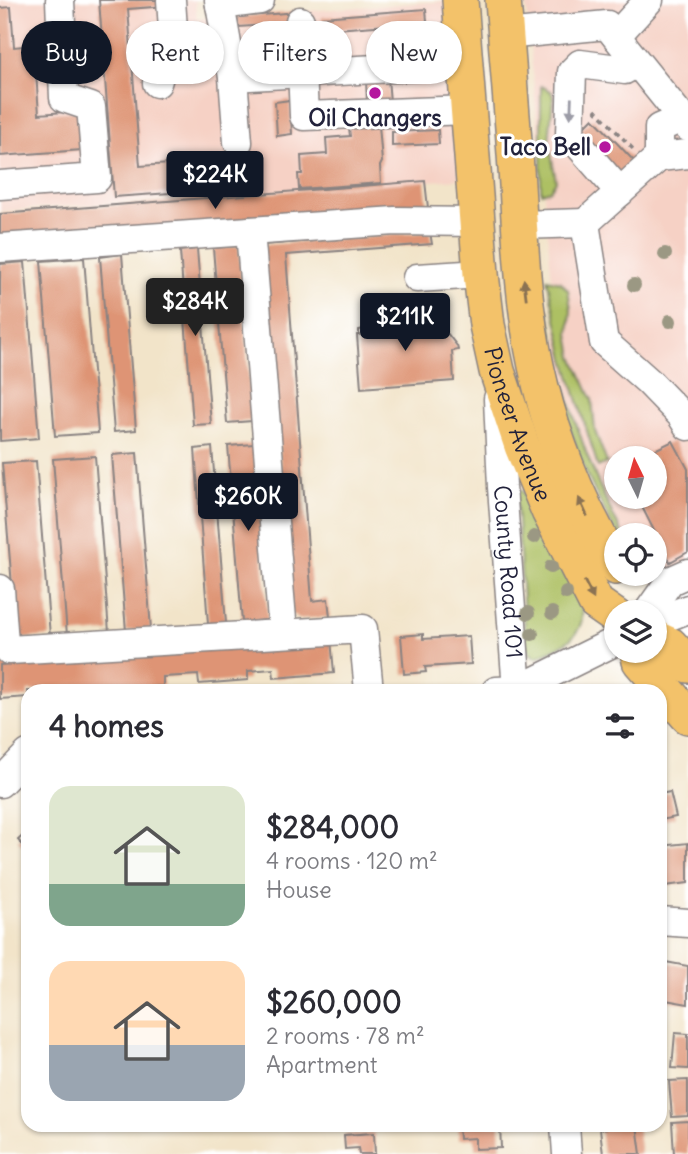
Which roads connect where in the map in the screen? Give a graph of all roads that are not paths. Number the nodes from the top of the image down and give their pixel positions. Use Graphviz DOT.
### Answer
graph roads {
  1 [pos="60,0"];
  2 [pos="171,0"];
  3 [pos="260,0"];
  4 [pos="460,0"];
  5 [pos="503,0"];
  6 [pos="649,0"];
  7 [pos="219,2"];
  8 [pos="606,20"];
  9 [pos="172,21"];
  10 [pos="505,35"];
  11 [pos="462,64"];
  12 [pos="465,64"];
  13 [pos="630,64"];
  14 [pos="233,77"];
  15 [pos="238,77"];
  16 [pos="303,84"];
  17 [pos="422,84"];
  18 [pos="422,111"];
  19 [pos="469,122"];
  20 [pos="685,122"];
  21 [pos="238,142"];
  22 [pos="688,154"];
  23 [pos="659,156"];
  24 [pos="516,164"];
  25 [pos="0,185"];
  26 [pos="620,192"];
  27 [pos="476,222"];
  28 [pos="585,223"];
  29 [pos="519,225"];
  30 [pos="250,231"];
  31 [pos="0,247"];
  32 [pos="481,274"];
  33 [pos="417,278"];
  34 [pos="497,371"];
  35 [pos="688,426"];
  36 [pos="604,547"];
  37 [pos="688,573"];
  38 [pos="0,589"];
  39 [pos="657,600"];
  40 [pos="604,609"];
  41 [pos="688,609"];
  42 [pos="667,617"];
  43 [pos="283,632"];
  44 [pos="667,644"];
  45 [pos="604,646"];
  46 [pos="642,663"];
  47 [pos="688,665"];
  48 [pos="368,684"];
  49 [pos="507,684"];
  50 [pos="520,684"];
  51 [pos="660,684"];
  52 [pos="667,692"];
  53 [pos="688,716"];
  54 [pos="21,761"];
  55 [pos="0,783"];
  56 [pos="667,922"];
  57 [pos="688,923"];
  58 [pos="566,1132"];
  59 [pos="568,1154"];
  1 -- 25 [label="street"];
  2 -- 9 [label="street"];
  3 -- 7 [label="street"];
  4 -- 12 [label="main road, Pioneer Avenue"];
  5 -- 10 [label="main road, Pioneer Avenue"];
  6 -- 8 [label="street"];
  7 -- 14 [label="street"];
  8 -- 10 [label="street"];
  8 -- 13 [label="street"];
  10 -- 24 [label="main road, Pioneer Avenue"];
  11 -- 12 [label="street"];
  12 -- 19 [label="main road, Pioneer Avenue"];
  12 -- 24 [label="main road"];
  13 -- 20 [label="street"];
  13 -- 26 [label="street, one-way"];
  14 -- 15 [label="street"];
  14 -- 21 [label="street"];
  16 -- 18 [label="street"];
  17 -- 18 [label="street"];
  18 -- 19 [label="street"];
  19 -- 27 [label="main road, Pioneer Avenue"];
  19 -- 29 [label="main road"];
  20 -- 23 [label="street"];
  22 -- 23 [label="street"];
  23 -- 26 [label="street"];
  24 -- 29 [label="main road, Pioneer Avenue"];
  26 -- 28 [label="street"];
  27 -- 30 [label="street"];
  27 -- 32 [label="main road, Pioneer Avenue"];
  28 -- 29 [label="street"];
  28 -- 35 [label="street"];
  36 -- 29 [label="main road, Pioneer Avenue, one-way"];
  30 -- 31 [label="street"];
  30 -- 43 [label="street"];
  32 -- 33 [label="street"];
  32 -- 34 [label="main road, Pioneer Avenue"];
  34 -- 40 [label="main road, Pioneer Avenue, one-way"];
  34 -- 49 [label="street, County Road 101"];
  37 -- 39 [label="street"];
  38 -- 43 [label="street"];
  41 -- 42 [label="street"];
  43 -- 48 [label="street"];
  44 -- 47 [label="main road"];
  45 -- 50 [label="street"];
  46 -- 51 [label="main road"];
  52 -- 53 [label="main road"];
  54 -- 55 [label="street"];
  56 -- 57 [label="street"];
  58 -- 59 [label="street"];
}
